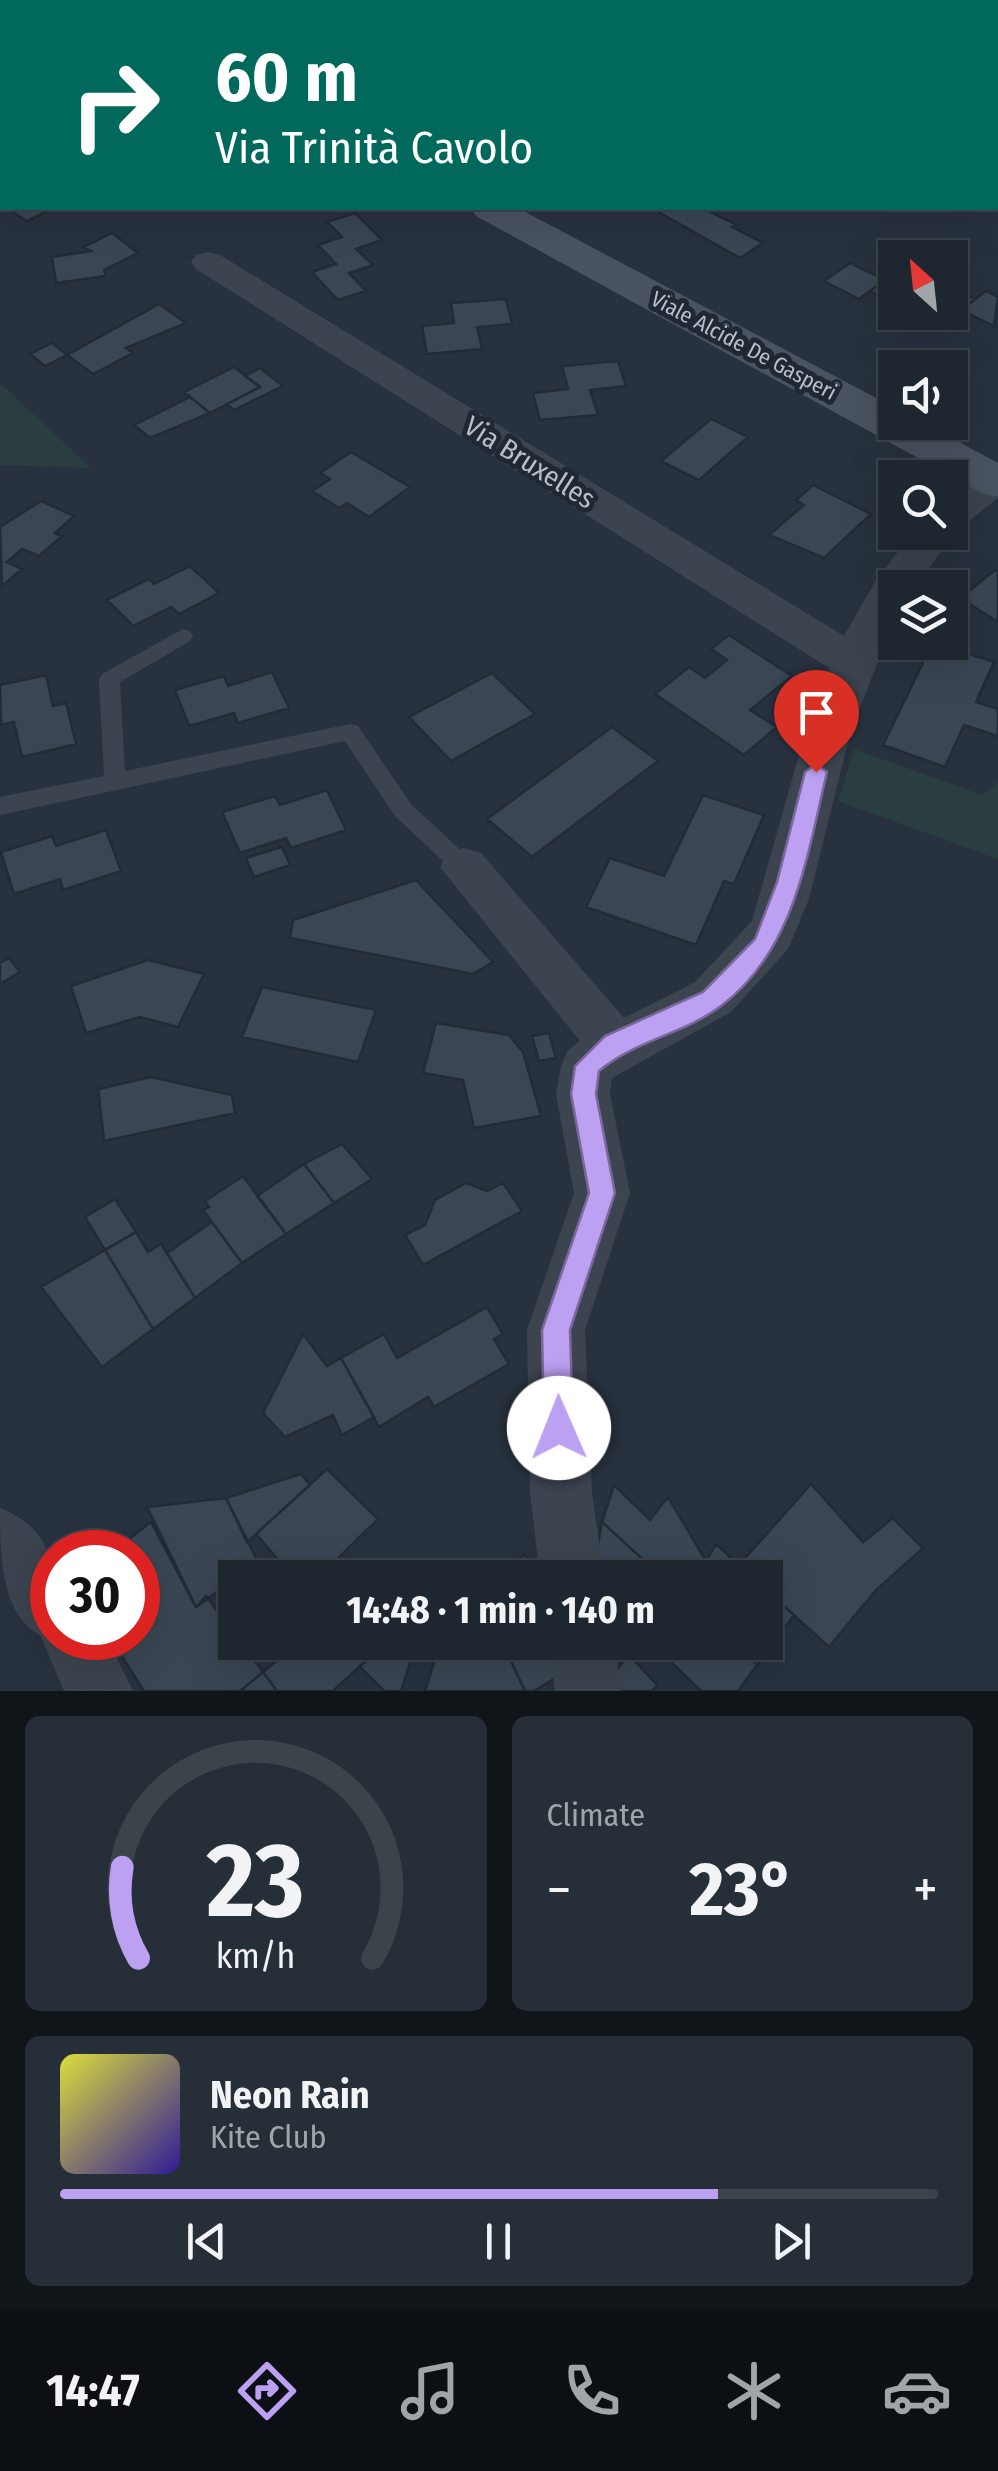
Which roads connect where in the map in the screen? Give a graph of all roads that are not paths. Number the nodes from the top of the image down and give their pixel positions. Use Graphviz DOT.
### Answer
graph roads {
  1 [pos="494,210"];
  2 [pos="208,262"];
  3 [pos="996,481"];
  4 [pos="968,505"];
  5 [pos="919,550"];
  6 [pos="183,636"];
  7 [pos="852,662"];
  8 [pos="115,783"];
  9 [pos="0,806"];
  10 [pos="464,867"];
  11 [pos="614,1044"];
  12 [pos="0,1539"];
  13 [pos="570,1560"];
  14 [pos="30,1579"];
  15 [pos="84,1660"];
  16 [pos="584,1660"];
  17 [pos="100,1691"];
  18 [pos="588,1691"];
  1 -- 3 [label="main road, Viale Alcide De Gasperi"];
  2 -- 7 [label="street, Via Bruxelles"];
  3 -- 4 [label="street"];
  5 -- 7 [label="street"];
  6 -- 8 [label="lane"];
  7 -- 11 [label="street"];
  8 -- 9 [label="lane"];
  8 -- 10 [label="lane"];
  10 -- 11 [label="street"];
  11 -- 13 [label="street"];
  12 -- 14 [label="street"];
  15 -- 17 [label="street"];
  16 -- 18 [label="street"];
}
